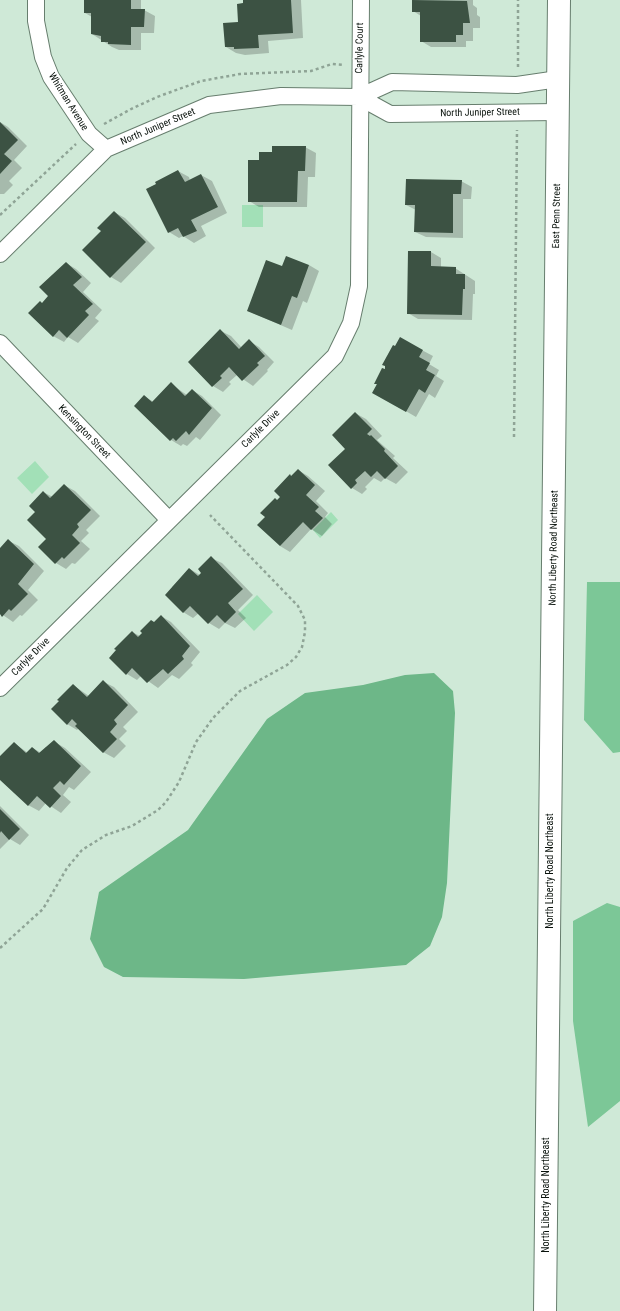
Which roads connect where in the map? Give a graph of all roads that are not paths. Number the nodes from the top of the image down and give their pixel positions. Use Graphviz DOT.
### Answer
graph roads {
  1 [pos="36,0"];
  2 [pos="361,0"];
  3 [pos="559,0"];
  4 [pos="558,80"];
  5 [pos="359,97"];
  6 [pos="558,112"];
  7 [pos="106,149"];
  8 [pos="0,254"];
  9 [pos="0,343"];
  10 [pos="555,432"];
  11 [pos="169,520"];
  12 [pos="0,688"];
  13 [pos="545,1311"];
  1 -- 7 [label="street, Whitman Avenue"];
  2 -- 5 [label="street, Carlyle Court"];
  3 -- 4 [label="street, East Penn Street"];
  4 -- 5 [label="street, North Juniper Street"];
  4 -- 6 [label="street, East Penn Street"];
  5 -- 6 [label="street, North Juniper Street"];
  5 -- 7 [label="street, North Juniper Street"];
  5 -- 11 [label="street, Carlyle Drive"];
  6 -- 10 [label="street, East Penn Street"];
  7 -- 8 [label="street, North Juniper Street"];
  9 -- 11 [label="street, Kensington Street"];
  10 -- 13 [label="street, North Liberty Road Northeast"];
  11 -- 12 [label="street, Carlyle Drive"];
}
